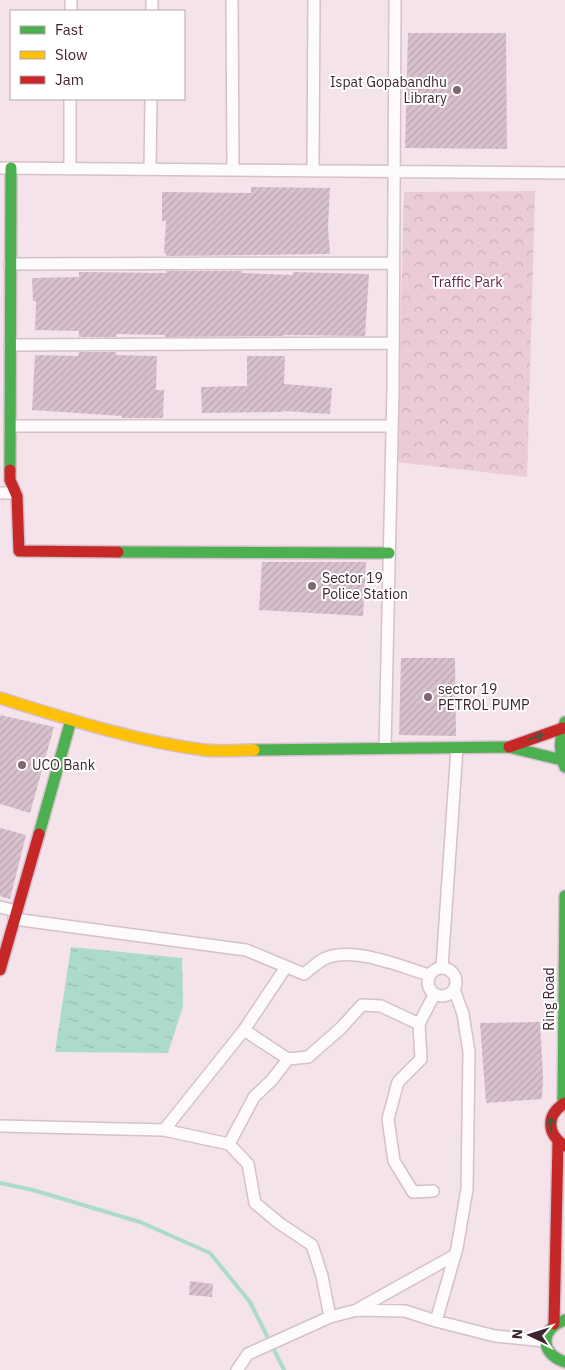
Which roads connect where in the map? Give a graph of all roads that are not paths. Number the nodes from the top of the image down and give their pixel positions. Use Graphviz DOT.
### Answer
graph roads {
  1 [pos="232,0"];
  2 [pos="314,0"];
  3 [pos="395,0"];
  4 [pos="70,100"];
  5 [pos="151,100"];
  6 [pos="5,168"];
  7 [pos="70,169"];
  8 [pos="150,169"];
  9 [pos="233,170"];
  10 [pos="313,171"];
  11 [pos="394,172"];
  12 [pos="565,174"];
  13 [pos="393,263"];
  14 [pos="10,264"];
  15 [pos="393,343"];
  16 [pos="10,345"];
  17 [pos="10,426"];
  18 [pos="392,426"];
  19 [pos="0,493"];
  20 [pos="16,493"];
  21 [pos="389,553"];
  22 [pos="0,698"];
  23 [pos="71,720"];
  24 [pos="564,725"];
  25 [pos="508,747"];
  26 [pos="384,748"];
  27 [pos="457,748"];
  28 [pos="563,763"];
  29 [pos="565,896"];
  30 [pos="0,906"];
  31 [pos="15,915"];
  32 [pos="286,967"];
  33 [pos="442,967"];
  34 [pos="0,970"];
  35 [pos="429,975"];
  36 [pos="454,990"];
  37 [pos="434,995"];
  38 [pos="419,1024"];
  39 [pos="244,1030"];
  40 [pos="288,1059"];
  41 [pos="564,1103"];
  42 [pos="0,1126"];
  43 [pos="164,1130"];
  44 [pos="229,1144"];
  45 [pos="562,1144"];
  46 [pos="433,1191"];
  47 [pos="455,1254"];
  48 [pos="356,1310"];
  49 [pos="330,1317"];
  50 [pos="436,1321"];
  51 [pos="560,1322"];
  52 [pos="545,1341"];
  53 [pos="565,1362"];
  54 [pos="554,1364"];
  55 [pos="237,1370"];
  1 -- 9 [label="street"];
  2 -- 10 [label="street"];
  3 -- 11 [label="street"];
  4 -- 7 [label="street"];
  5 -- 8 [label="street"];
  6 -- 7 [label="street"];
  6 -- 14 [label="street"];
  7 -- 8 [label="street"];
  8 -- 9 [label="street"];
  9 -- 10 [label="street"];
  10 -- 11 [label="street"];
  11 -- 12 [label="street"];
  11 -- 13 [label="street"];
  13 -- 14 [label="street"];
  13 -- 15 [label="street"];
  14 -- 16 [label="street"];
  15 -- 16 [label="street"];
  15 -- 18 [label="street"];
  16 -- 17 [label="street"];
  17 -- 18 [label="street"];
  17 -- 20 [label="street"];
  18 -- 21 [label="street"];
  19 -- 20 [label="street"];
  20 -- 21 [label="street"];
  21 -- 26 [label="street"];
  22 -- 23 [label="street"];
  23 -- 26 [label="street"];
  23 -- 31 [label="street"];
  25 -- 24 [label="street, one-way"];
  24 -- 28 [label="street"];
  25 -- 27 [label="street"];
  25 -- 28 [label="street"];
  26 -- 27 [label="street"];
  27 -- 33 [label="street"];
  29 -- 41 [label="street, Ring Road"];
  30 -- 31 [label="street"];
  31 -- 32 [label="street"];
  31 -- 34 [label="street"];
  32 -- 35 [label="street"];
  32 -- 39 [label="street"];
  33 -- 35 [label="street"];
  33 -- 36 [label="street"];
  35 -- 37 [label="street"];
  36 -- 37 [label="street"];
  36 -- 47 [label="street"];
  37 -- 38 [label="street"];
  38 -- 40 [label="street"];
  38 -- 46 [label="street"];
  39 -- 40 [label="street"];
  39 -- 43 [label="street"];
  40 -- 44 [label="street"];
  45 -- 41 [label="street, one-way"];
  42 -- 43 [label="street"];
  43 -- 44 [label="street"];
  44 -- 49 [label="street"];
  45 -- 51 [label="street"];
  47 -- 48 [label="street"];
  47 -- 50 [label="street"];
  48 -- 49 [label="street"];
  48 -- 50 [label="street"];
  49 -- 55 [label="street"];
  50 -- 52 [label="street"];
  51 -- 52 [label="street"];
  52 -- 54 [label="street"];
  53 -- 54 [label="street"];
}
